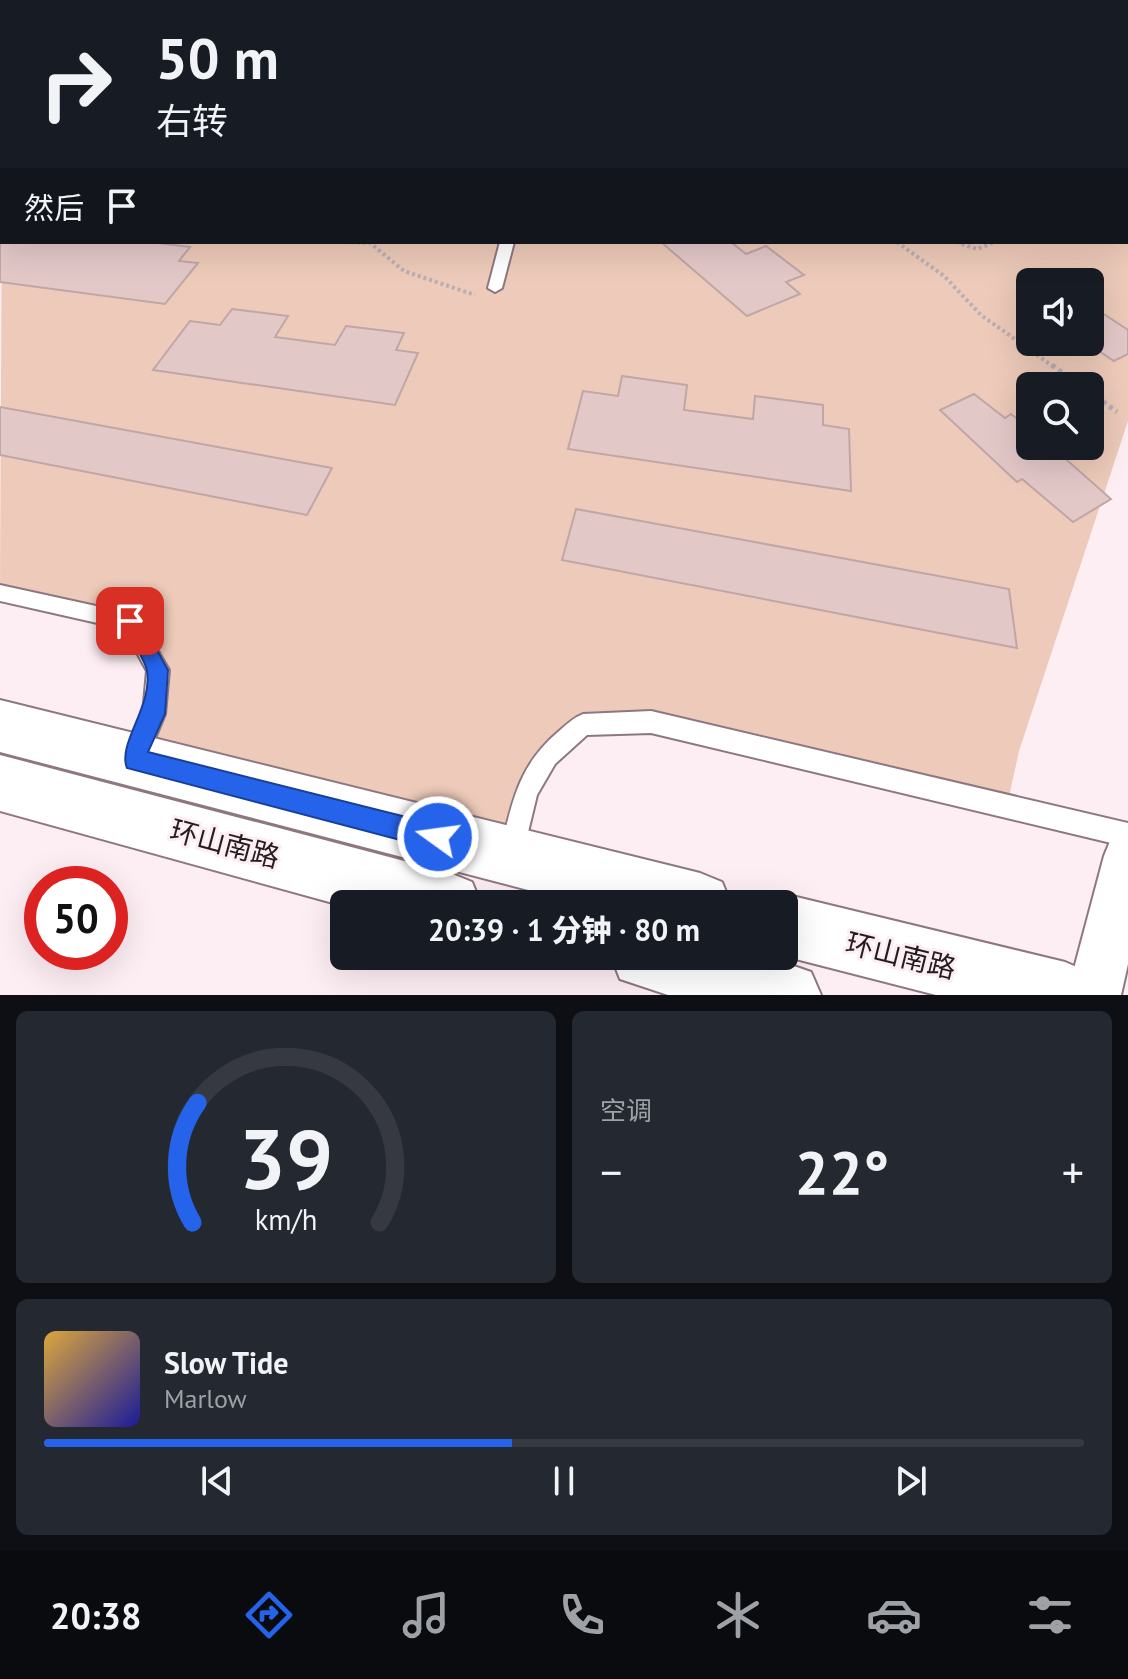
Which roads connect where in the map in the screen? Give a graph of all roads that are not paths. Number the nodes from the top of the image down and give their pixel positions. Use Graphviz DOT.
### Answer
graph roads {
  1 [pos="506,244"];
  2 [pos="495,288"];
  3 [pos="0,593"];
  4 [pos="0,726"];
  5 [pos="135,760"];
  6 [pos="0,783"];
  7 [pos="1128,835"];
  8 [pos="512,856"];
  9 [pos="1128,856"];
  10 [pos="398,890"];
  11 [pos="645,890"];
  12 [pos="798,928"];
  13 [pos="690,970"];
  14 [pos="758,990"];
  15 [pos="1065,995"];
  16 [pos="1094,995"];
  1 -- 2 [label="lane"];
  3 -- 5 [label="lane"];
  4 -- 5 [label="main road"];
  5 -- 8 [label="main road"];
  6 -- 10 [label="main road, 环山南路"];
  7 -- 8 [label="lane"];
  8 -- 11 [label="main road"];
  9 -- 16 [label="street"];
  12 -- 15 [label="main road, 环山南路"];
  13 -- 14 [label="main road"];
}
